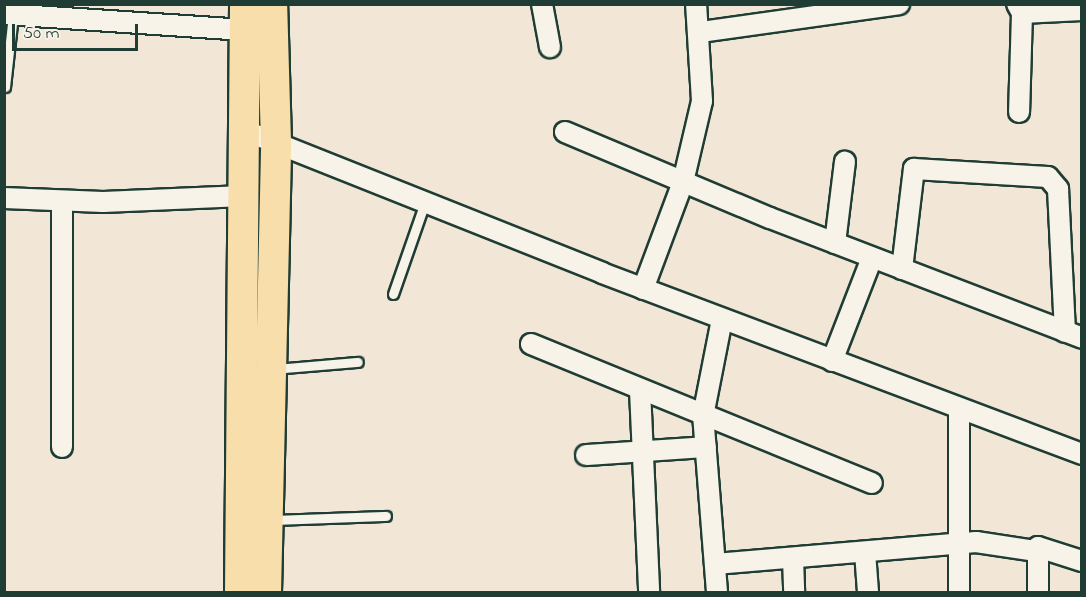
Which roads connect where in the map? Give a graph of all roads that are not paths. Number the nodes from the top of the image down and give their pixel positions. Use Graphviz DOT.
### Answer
graph roads {
  1 [pos="272,4"];
  2 [pos="542,4"];
  3 [pos="696,4"];
  4 [pos="900,4"];
  5 [pos="1020,9"];
  6 [pos="1082,10"];
  7 [pos="772,13"];
  8 [pos="9,14"];
  9 [pos="245,17"];
  10 [pos="700,32"];
  11 [pos="550,47"];
  12 [pos="5,87"];
  13 [pos="1019,112"];
  14 [pos="242,129"];
  15 [pos="565,132"];
  16 [pos="276,143"];
  17 [pos="845,162"];
  18 [pos="683,182"];
  19 [pos="244,196"];
  20 [pos="4,198"];
  21 [pos="62,201"];
  22 [pos="425,202"];
  23 [pos="835,243"];
  24 [pos="872,258"];
  25 [pos="902,269"];
  26 [pos="643,289"];
  27 [pos="393,294"];
  28 [pos="722,319"];
  29 [pos="1073,335"];
  30 [pos="531,344"];
  31 [pos="832,361"];
  32 [pos="358,362"];
  33 [pos="271,369"];
  34 [pos="640,390"];
  35 [pos="959,409"];
  36 [pos="703,417"];
  37 [pos="62,447"];
  38 [pos="705,447"];
  39 [pos="640,452"];
  40 [pos="1082,454"];
  41 [pos="586,455"];
  42 [pos="873,483"];
  43 [pos="386,516"];
  44 [pos="267,520"];
  45 [pos="959,545"];
  46 [pos="1036,551"];
  47 [pos="865,552"];
  48 [pos="793,558"];
  49 [pos="1082,561"];
  50 [pos="715,564"];
  51 [pos="240,592"];
  52 [pos="266,592"];
  53 [pos="649,592"];
  54 [pos="717,592"];
  55 [pos="794,592"];
  56 [pos="868,592"];
  57 [pos="959,592"];
  58 [pos="1038,592"];
  1 -- 16 [label="main road"];
  2 -- 11 [label="street"];
  3 -- 10 [label="street"];
  4 -- 7 [label="street"];
  5 -- 6 [label="street"];
  5 -- 13 [label="street"];
  7 -- 10 [label="street"];
  8 -- 9 [label="street"];
  8 -- 12 [label="lane"];
  9 -- 14 [label="main road"];
  10 -- 18 [label="street"];
  14 -- 16 [label="street"];
  14 -- 19 [label="main road"];
  15 -- 18 [label="street"];
  16 -- 22 [label="street"];
  16 -- 33 [label="main road"];
  17 -- 23 [label="street"];
  18 -- 23 [label="street"];
  18 -- 26 [label="street"];
  19 -- 21 [label="street"];
  19 -- 51 [label="main road"];
  20 -- 21 [label="street"];
  21 -- 37 [label="street"];
  22 -- 26 [label="street"];
  22 -- 27 [label="lane"];
  23 -- 24 [label="street"];
  24 -- 25 [label="street"];
  24 -- 31 [label="street"];
  25 -- 29 [label="street"];
  25 -- 29 [label="street"];
  26 -- 28 [label="street"];
  28 -- 31 [label="street"];
  28 -- 36 [label="street"];
  30 -- 34 [label="street"];
  31 -- 35 [label="street"];
  32 -- 33 [label="lane"];
  33 -- 44 [label="main road"];
  34 -- 36 [label="street"];
  34 -- 39 [label="street"];
  35 -- 40 [label="street"];
  35 -- 45 [label="street"];
  36 -- 38 [label="street"];
  36 -- 42 [label="street"];
  38 -- 39 [label="street"];
  38 -- 50 [label="street"];
  39 -- 41 [label="street"];
  39 -- 53 [label="street"];
  43 -- 44 [label="lane"];
  44 -- 52 [label="main road"];
  45 -- 46 [label="street"];
  45 -- 47 [label="street"];
  45 -- 57 [label="street"];
  46 -- 49 [label="street"];
  46 -- 58 [label="street"];
  47 -- 48 [label="street"];
  47 -- 56 [label="street"];
  48 -- 50 [label="street"];
  48 -- 55 [label="street"];
  50 -- 54 [label="street"];
}
